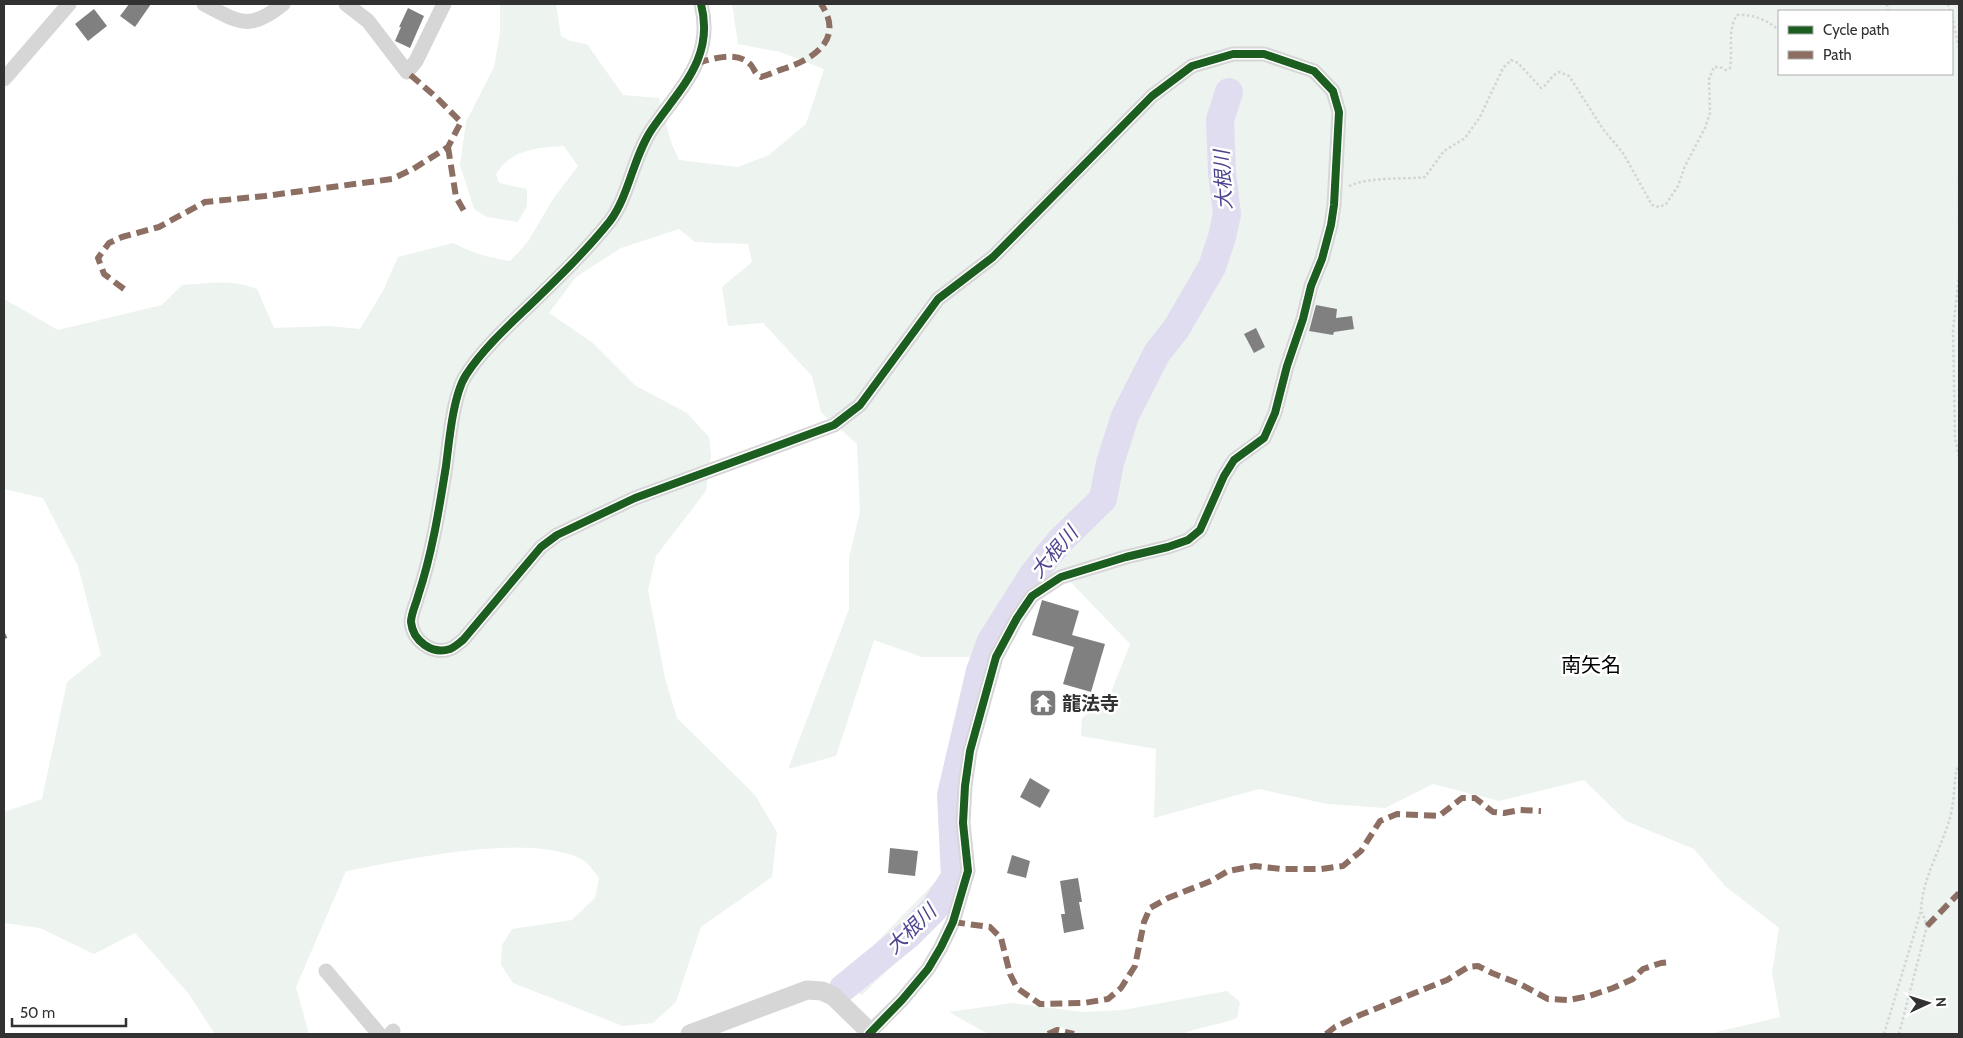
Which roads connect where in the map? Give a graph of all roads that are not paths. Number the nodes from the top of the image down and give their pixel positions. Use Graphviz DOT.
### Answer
graph roads {
  1 [pos="69,4"];
  2 [pos="204,4"];
  3 [pos="283,4"];
  4 [pos="346,4"];
  5 [pos="444,4"];
  6 [pos="701,4"];
  7 [pos="4,78"];
  8 [pos="326,971"];
  9 [pos="388,1033"];
  10 [pos="869,1033"];
  11 [pos="690,1034"];
  1 -- 7 [label="street"];
  2 -- 3 [label="street"];
  4 -- 5 [label="street"];
  6 -- 10 [label="street"];
  8 -- 9 [label="street"];
  10 -- 11 [label="street"];
}
